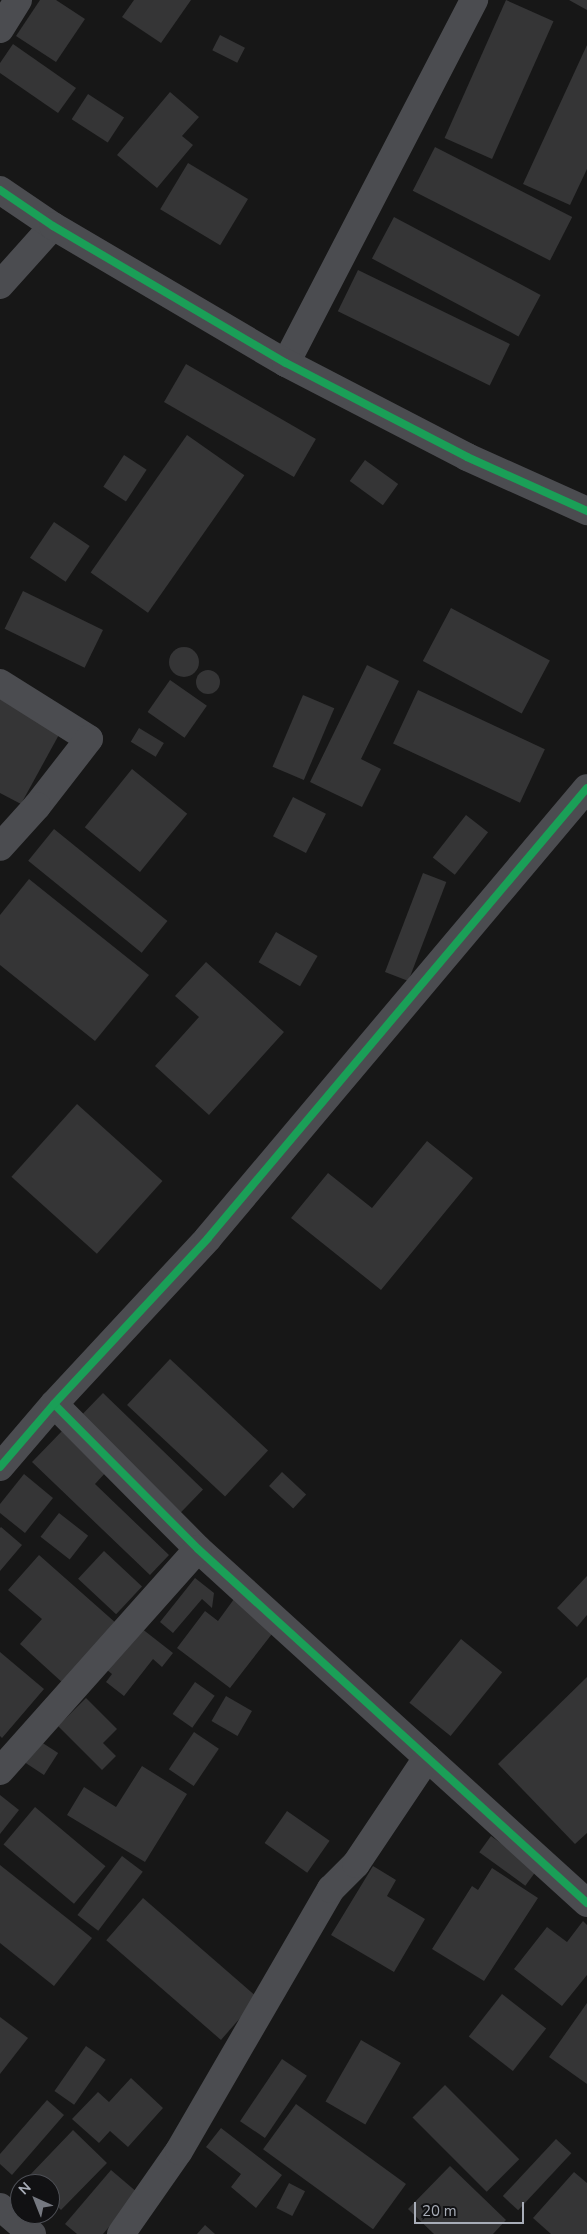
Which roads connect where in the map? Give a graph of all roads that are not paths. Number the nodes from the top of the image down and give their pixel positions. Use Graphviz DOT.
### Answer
graph roads {
  1 [pos="18,0"];
  2 [pos="474,0"];
  3 [pos="0,29"];
  4 [pos="0,190"];
  5 [pos="52,226"];
  6 [pos="0,284"];
  7 [pos="286,363"];
  8 [pos="587,511"];
  9 [pos="0,683"];
  10 [pos="587,788"];
  11 [pos="0,847"];
  12 [pos="54,1404"];
  13 [pos="0,1467"];
  14 [pos="198,1550"];
  15 [pos="427,1758"];
  16 [pos="0,1771"];
  17 [pos="587,1903"];
  18 [pos="0,2207"];
  19 [pos="32,2234"];
  20 [pos="120,2234"];
  1 -- 3 [label="street"];
  2 -- 7 [label="street"];
  4 -- 5 [label="street"];
  5 -- 6 [label="street"];
  5 -- 7 [label="street"];
  7 -- 8 [label="street"];
  9 -- 11 [label="street"];
  10 -- 12 [label="street"];
  12 -- 13 [label="street"];
  12 -- 14 [label="street"];
  14 -- 15 [label="street"];
  14 -- 16 [label="street"];
  15 -- 17 [label="street"];
  15 -- 20 [label="street"];
  18 -- 19 [label="street"];
}
